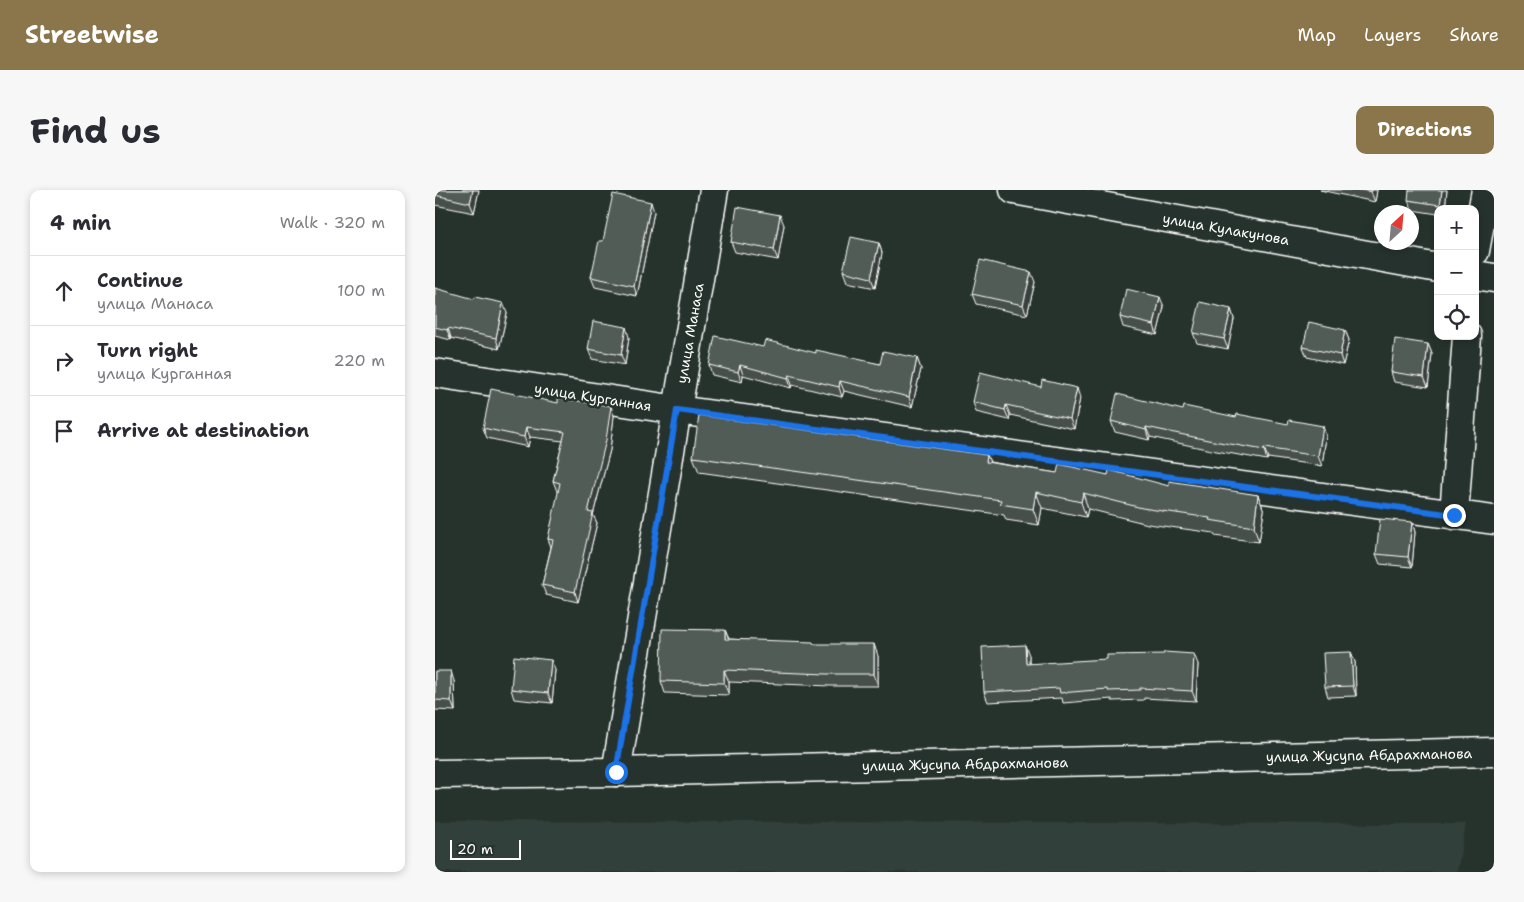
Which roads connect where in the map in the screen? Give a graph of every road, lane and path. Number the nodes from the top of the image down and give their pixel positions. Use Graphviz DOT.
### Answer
graph roads {
  1 [pos="714,190"];
  2 [pos="1014,190"];
  3 [pos="1486,190"];
  4 [pos="1475,250"];
  5 [pos="1434,267"];
  6 [pos="1479,276"];
  7 [pos="1494,278"];
  8 [pos="1467,340"];
  9 [pos="435,373"];
  10 [pos="677,410"];
  11 [pos="1454,515"];
  12 [pos="1494,520"];
  13 [pos="1494,752"];
  14 [pos="616,772"];
  15 [pos="435,774"];
  1 -- 10 [label="main road, улица Манаса"];
  2 -- 5 [label="main road, улица Кулакунова"];
  3 -- 4 [label="main road"];
  6 -- 7 [label="main road"];
  8 -- 11 [label="main road"];
  9 -- 10 [label="main road, улица Курганная"];
  10 -- 11 [label="main road, улица Курганная"];
  10 -- 14 [label="main road, улица Манаса"];
  11 -- 12 [label="main road, улица Курганная"];
  13 -- 14 [label="main road, улица Жусупа Абдрахманова"];
  14 -- 15 [label="main road, улица Жусупа Абдрахманова"];
}
